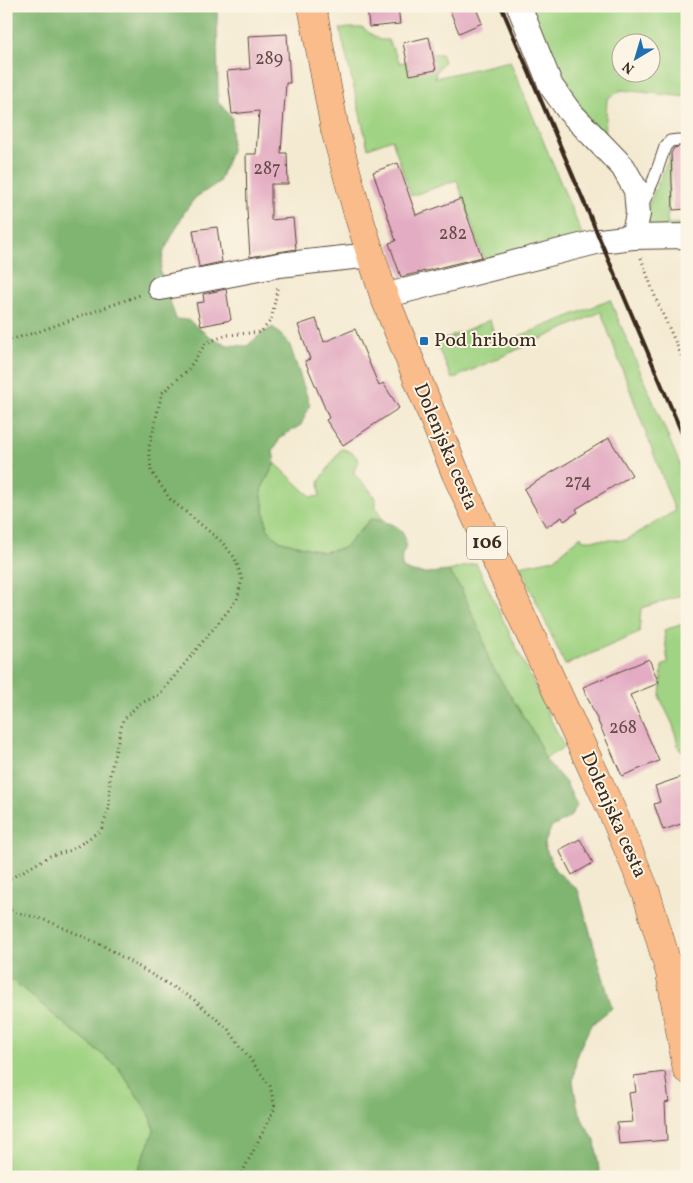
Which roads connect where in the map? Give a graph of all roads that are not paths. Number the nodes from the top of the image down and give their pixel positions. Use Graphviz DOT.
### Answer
graph roads {
  1 [pos="312,6"];
  2 [pos="519,6"];
  3 [pos="678,140"];
  4 [pos="638,214"];
  5 [pos="687,236"];
  6 [pos="633,237"];
  7 [pos="371,255"];
  8 [pos="160,288"];
  9 [pos="384,296"];
  10 [pos="687,1070"];
  1 -- 7 [label="main road, Dolenjska cesta / 106"];
  2 -- 4 [label="street"];
  3 -- 4 [label="lane"];
  4 -- 6 [label="street"];
  5 -- 6 [label="street"];
  6 -- 9 [label="street"];
  7 -- 8 [label="street"];
  7 -- 9 [label="main road, Dolenjska cesta / 106"];
  9 -- 10 [label="main road, Dolenjska cesta / 106"];
}
